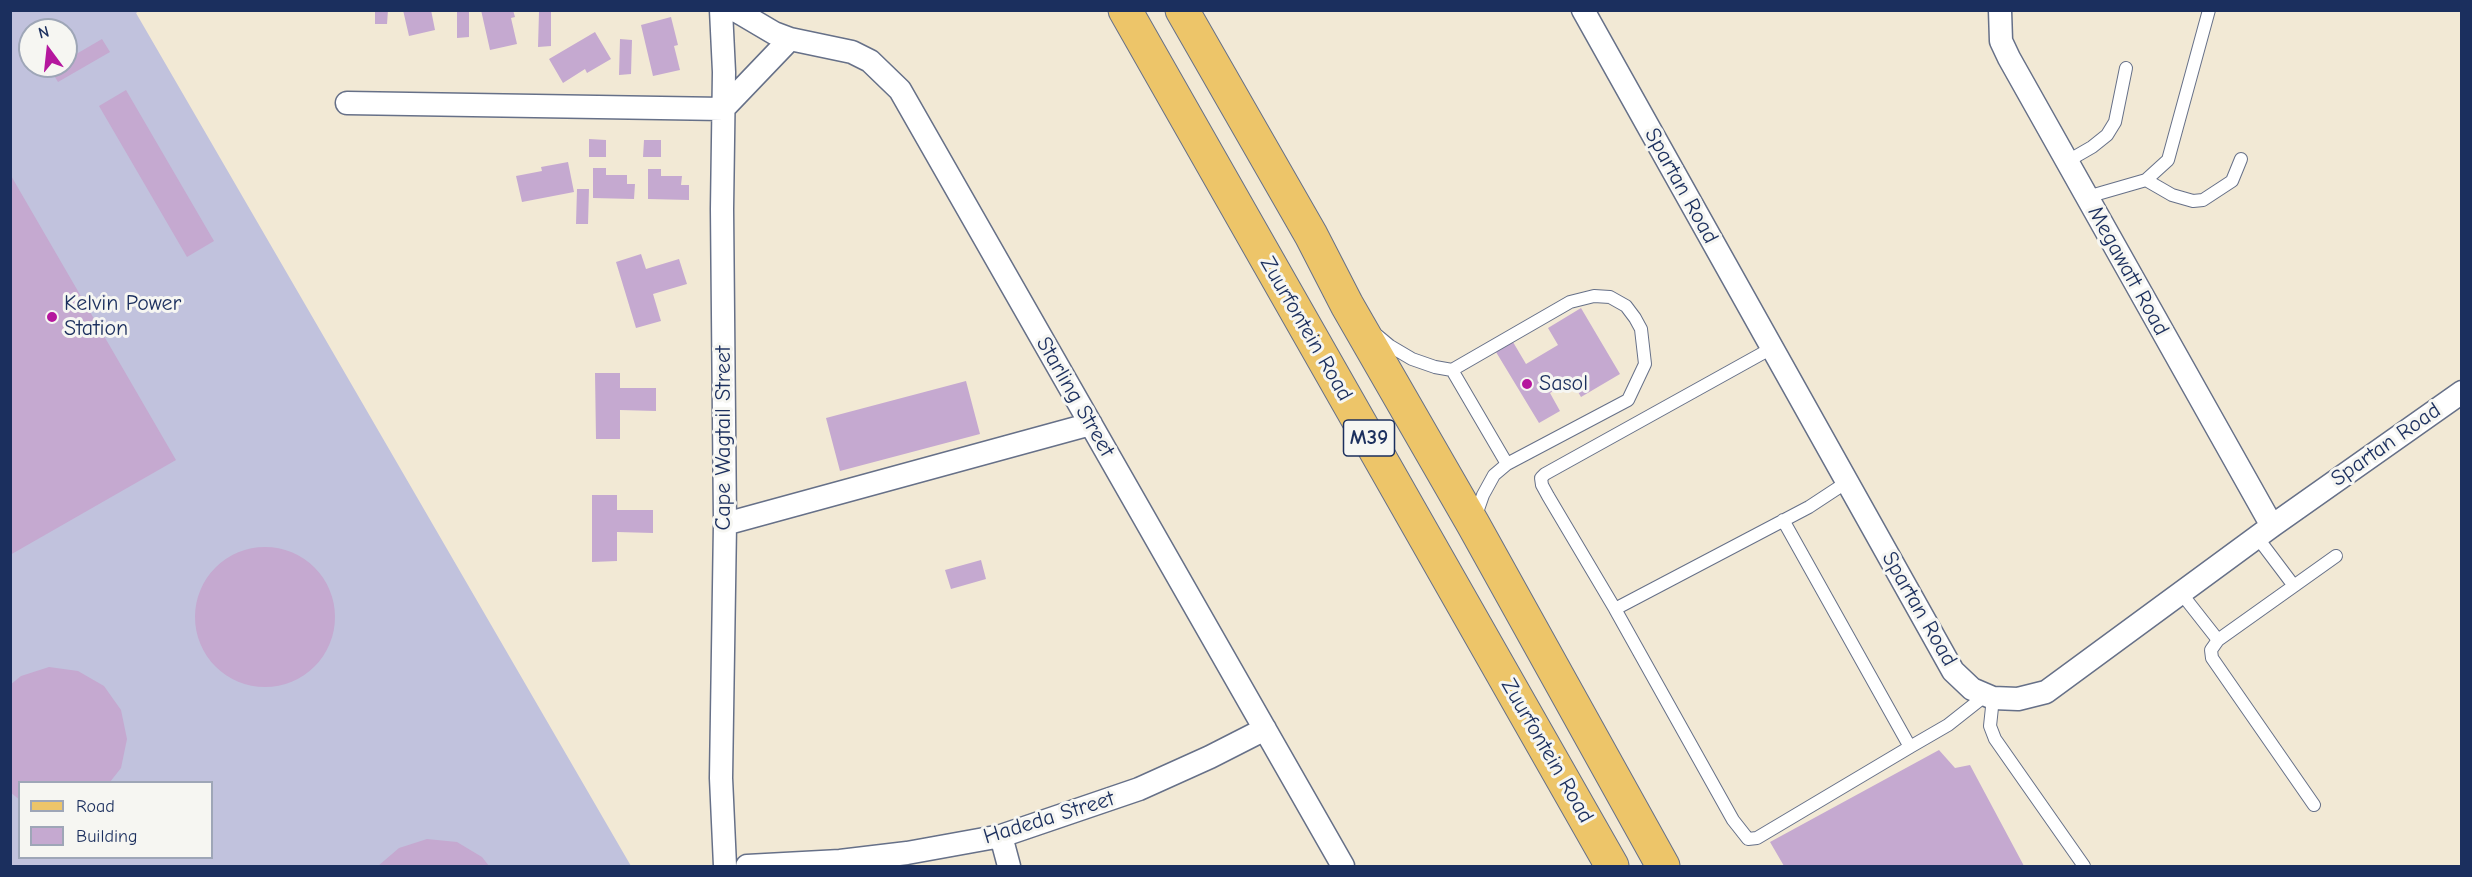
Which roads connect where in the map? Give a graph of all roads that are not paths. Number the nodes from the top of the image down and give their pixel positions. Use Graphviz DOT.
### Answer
graph roads {
  1 [pos="722,10"];
  2 [pos="735,10"];
  3 [pos="1125,10"];
  4 [pos="1182,10"];
  5 [pos="1583,10"];
  6 [pos="2000,10"];
  7 [pos="2209,10"];
  8 [pos="790,39"];
  9 [pos="2126,68"];
  10 [pos="347,103"];
  11 [pos="723,109"];
  12 [pos="2241,159"];
  13 [pos="2066,162"];
  14 [pos="2146,180"];
  15 [pos="2087,197"];
  16 [pos="1347,305"];
  17 [pos="1772,348"];
  18 [pos="1452,370"];
  19 [pos="2462,392"];
  20 [pos="1091,424"];
  21 [pos="1507,464"];
  22 [pos="1847,482"];
  23 [pos="1783,520"];
  24 [pos="725,524"];
  25 [pos="1473,524"];
  26 [pos="2264,532"];
  27 [pos="2336,556"];
  28 [pos="2294,586"];
  29 [pos="2181,593"];
  30 [pos="1615,609"];
  31 [pos="2218,640"];
  32 [pos="1990,697"];
  33 [pos="1265,729"];
  34 [pos="1910,747"];
  35 [pos="2314,805"];
  36 [pos="1001,836"];
  37 [pos="725,867"];
  38 [pos="747,867"];
  39 [pos="1009,867"];
  40 [pos="1343,867"];
  41 [pos="1612,867"];
  42 [pos="1663,867"];
  43 [pos="2084,867"];
  1 -- 11 [label="street, Cape Wagtail Street"];
  2 -- 8 [label="street, Starling Street"];
  3 -- 41 [label="main road, Zuurfontein Road / M39"];
  4 -- 16 [label="main road, Zuurfontein Road / M39"];
  5 -- 17 [label="street, Spartan Road"];
  6 -- 13 [label="street, Megawatt Road"];
  7 -- 14 [label="lane"];
  8 -- 11 [label="street"];
  8 -- 20 [label="street, Starling Street"];
  9 -- 13 [label="lane"];
  10 -- 11 [label="street"];
  11 -- 24 [label="street, Cape Wagtail Street"];
  12 -- 14 [label="lane"];
  13 -- 15 [label="street, Megawatt Road"];
  14 -- 15 [label="lane"];
  15 -- 26 [label="street, Megawatt Road"];
  16 -- 18 [label="lane"];
  16 -- 25 [label="main road, Zuurfontein Road / M39"];
  17 -- 22 [label="street, Spartan Road"];
  17 -- 30 [label="lane"];
  18 -- 21 [label="lane"];
  18 -- 21 [label="lane"];
  19 -- 26 [label="street, Spartan Road"];
  20 -- 24 [label="street"];
  20 -- 33 [label="street, Starling Street"];
  21 -- 25 [label="lane"];
  22 -- 23 [label="lane"];
  22 -- 32 [label="street, Spartan Road"];
  23 -- 30 [label="lane"];
  23 -- 34 [label="lane"];
  24 -- 37 [label="street, Cape Wagtail Street"];
  25 -- 42 [label="main road, Zuurfontein Road / M39"];
  26 -- 28 [label="lane"];
  26 -- 29 [label="street, Spartan Road"];
  27 -- 28 [label="lane"];
  28 -- 31 [label="lane"];
  29 -- 31 [label="lane"];
  29 -- 32 [label="street, Spartan Road"];
  30 -- 34 [label="lane"];
  31 -- 35 [label="lane"];
  32 -- 34 [label="lane"];
  32 -- 43 [label="lane"];
  33 -- 36 [label="street, Hadeda Street"];
  33 -- 40 [label="street, Starling Street"];
  36 -- 38 [label="street, Hadeda Street"];
  36 -- 39 [label="street"];
}
